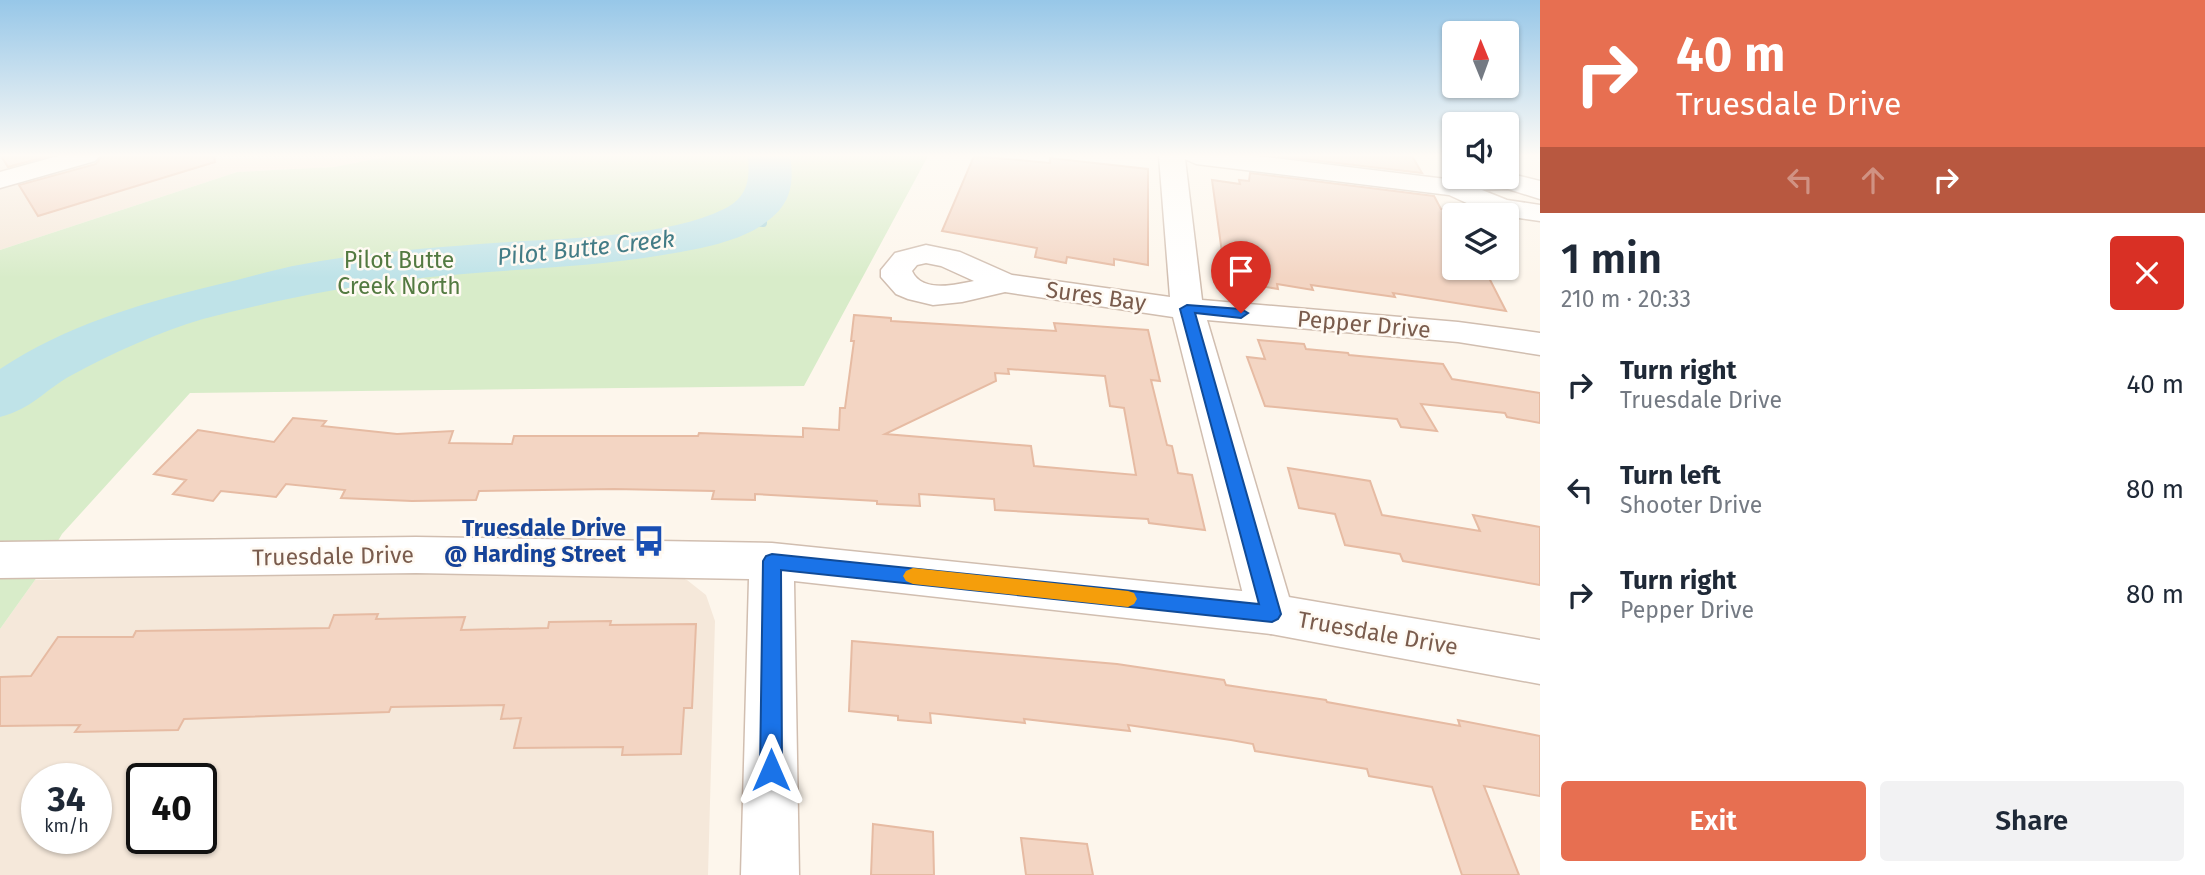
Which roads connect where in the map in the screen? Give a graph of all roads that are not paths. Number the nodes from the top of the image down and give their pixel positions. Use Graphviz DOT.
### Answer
graph roads {
  1 [pos="1176,197"];
  2 [pos="1475,197"];
  3 [pos="1540,213"];
  4 [pos="1005,283"];
  5 [pos="1187,309"];
  6 [pos="1540,344"];
  7 [pos="0,560"];
  8 [pos="772,561"];
  9 [pos="1272,614"];
  10 [pos="1540,662"];
  11 [pos="770,875"];
  1 -- 5 [label="street"];
  2 -- 3 [label="street"];
  4 -- 5 [label="street, Sures Bay"];
  5 -- 6 [label="street, Pepper Drive"];
  5 -- 9 [label="street"];
  7 -- 8 [label="street, Truesdale Drive"];
  8 -- 9 [label="street, Truesdale Drive"];
  8 -- 11 [label="street"];
  9 -- 10 [label="street, Truesdale Drive"];
}
